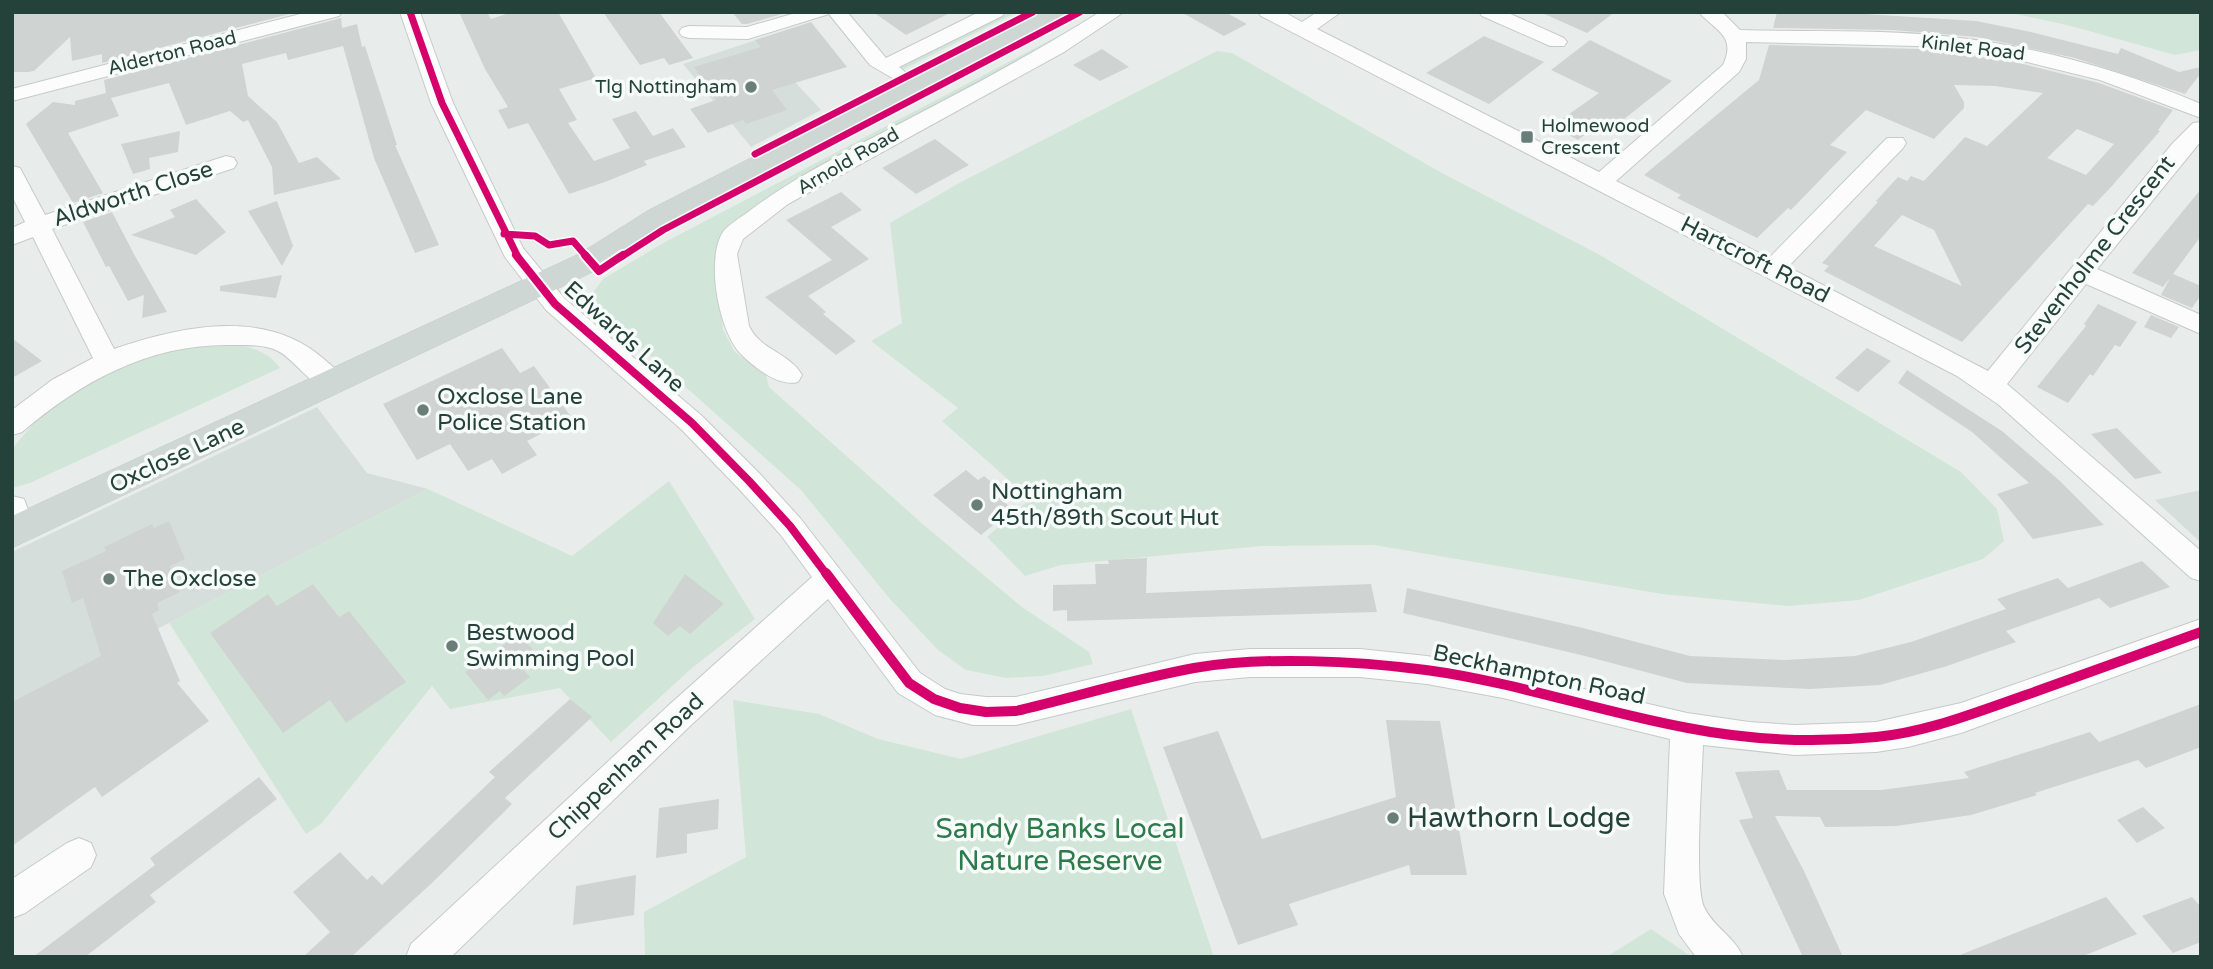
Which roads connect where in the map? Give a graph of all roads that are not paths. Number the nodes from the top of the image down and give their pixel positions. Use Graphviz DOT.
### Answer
graph roads {
  1 [pos="332,12"];
  2 [pos="410,12"];
  3 [pos="821,12"];
  4 [pos="837,12"];
  5 [pos="995,12"];
  6 [pos="1057,12"];
  7 [pos="1114,12"];
  8 [pos="1268,12"];
  9 [pos="1331,12"];
  10 [pos="1489,12"];
  11 [pos="1709,12"];
  12 [pos="1303,30"];
  13 [pos="689,32"];
  14 [pos="1736,36"];
  15 [pos="1557,42"];
  16 [pos="885,66"];
  17 [pos="914,86"];
  18 [pos="12,94"];
  19 [pos="2201,112"];
  20 [pos="2201,128"];
  21 [pos="1895,143"];
  22 [pos="226,163"];
  23 [pos="12,173"];
  24 [pos="1601,182"];
  25 [pos="38,225"];
  26 [pos="12,237"];
  27 [pos="1772,269"];
  28 [pos="2082,272"];
  29 [pos="534,278"];
  30 [pos="2201,325"];
  31 [pos="107,361"];
  32 [pos="789,375"];
  33 [pos="325,376"];
  34 [pos="1992,385"];
  35 [pos="12,425"];
  36 [pos="15,519"];
  37 [pos="2201,569"];
  38 [pos="830,579"];
  39 [pos="2201,632"];
  40 [pos="1687,728"];
  41 [pos="79,855"];
  42 [pos="12,900"];
  43 [pos="424,957"];
  44 [pos="1725,957"];
  1 -- 18 [label="street, Alderton Road"];
  2 -- 29 [label="street, Edwards Lane"];
  3 -- 13 [label="street"];
  4 -- 16 [label="street"];
  5 -- 16 [label="street"];
  6 -- 17 [label="main road, Arnold Road"];
  7 -- 32 [label="street, Arnold Road"];
  8 -- 12 [label="street, Hartcroft Road"];
  9 -- 12 [label="street"];
  10 -- 15 [label="street"];
  11 -- 14 [label="street"];
  12 -- 24 [label="street, Hartcroft Road"];
  14 -- 19 [label="street, Kinlet Road"];
  14 -- 24 [label="street"];
  16 -- 17 [label="street"];
  17 -- 29 [label="main road, Arnold Road"];
  20 -- 28 [label="street, Stevenholme Crescent"];
  21 -- 27 [label="street"];
  22 -- 25 [label="street, Aldworth Close"];
  23 -- 25 [label="street"];
  24 -- 27 [label="street, Hartcroft Road"];
  25 -- 26 [label="street, Aldworth Close"];
  25 -- 31 [label="street"];
  27 -- 34 [label="street, Hartcroft Road"];
  28 -- 30 [label="street"];
  28 -- 34 [label="street, Stevenholme Crescent"];
  29 -- 33 [label="main road, Oxclose Lane"];
  29 -- 38 [label="street, Edwards Lane"];
  31 -- 33 [label="street"];
  31 -- 35 [label="street"];
  33 -- 36 [label="main road, Oxclose Lane"];
  34 -- 37 [label="street, Hartcroft Road"];
  38 -- 40 [label="street, Beckhampton Road"];
  38 -- 43 [label="street, Chippenham Road"];
  39 -- 40 [label="street, Beckhampton Road"];
  40 -- 44 [label="street"];
  41 -- 42 [label="street"];
}
